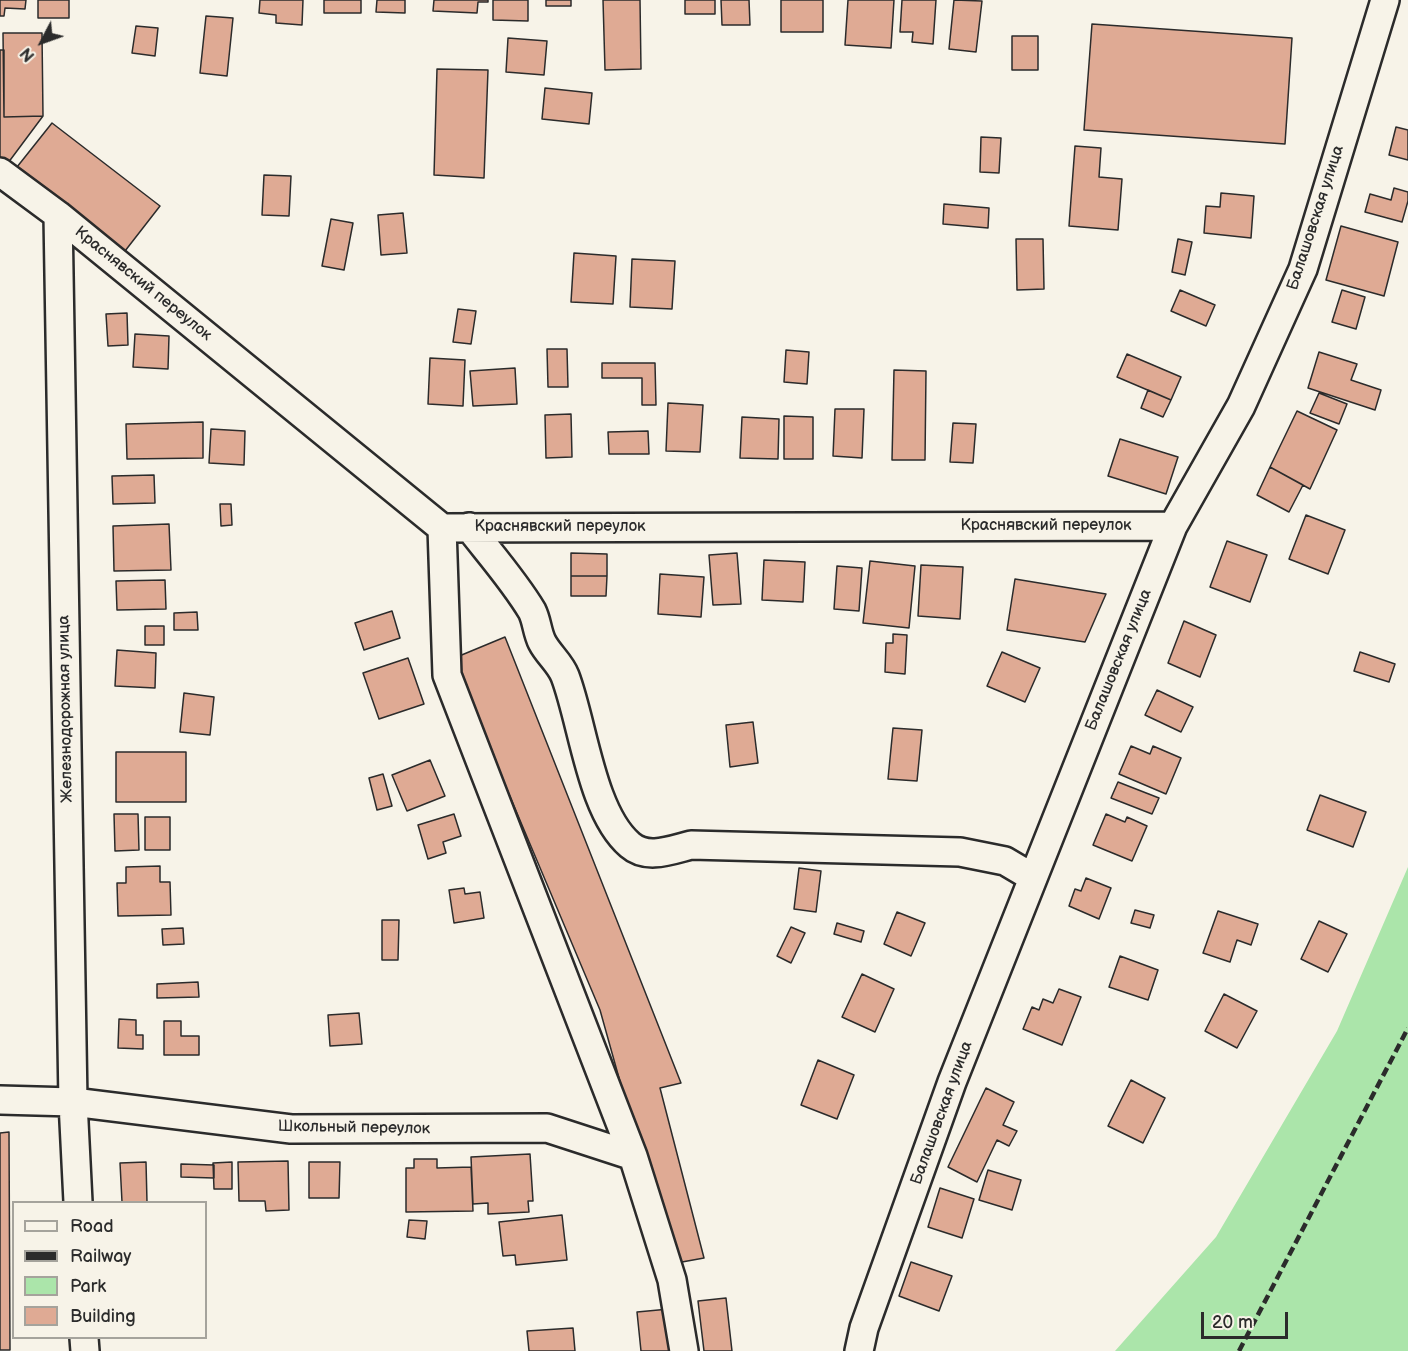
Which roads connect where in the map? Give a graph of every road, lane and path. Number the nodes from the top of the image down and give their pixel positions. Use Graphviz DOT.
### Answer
graph roads {
  1 [pos="1385,0"];
  2 [pos="0,172"];
  3 [pos="58,215"];
  4 [pos="1173,526"];
  5 [pos="469,527"];
  6 [pos="442,528"];
  7 [pos="1032,877"];
  8 [pos="0,1100"];
  9 [pos="73,1102"];
  10 [pos="633,1156"];
  11 [pos="78,1201"];
  12 [pos="861,1339"];
  13 [pos="684,1351"];
  1 -- 4 [label="street, Балашовская улица"];
  2 -- 3 [label="street, Краснявский переулок"];
  3 -- 6 [label="street, Краснявский переулок"];
  3 -- 9 [label="street, Железнодорожная улица"];
  4 -- 5 [label="street, Краснявский переулок"];
  4 -- 7 [label="street, Балашовская улица"];
  5 -- 6 [label="street, Краснявский переулок"];
  5 -- 7 [label="street"];
  6 -- 10 [label="street"];
  7 -- 12 [label="street, Балашовская улица"];
  8 -- 9 [label="street, Школьный переулок"];
  9 -- 10 [label="street, Школьный переулок"];
  9 -- 11 [label="street, Железнодорожная улица"];
  10 -- 13 [label="street"];
}
